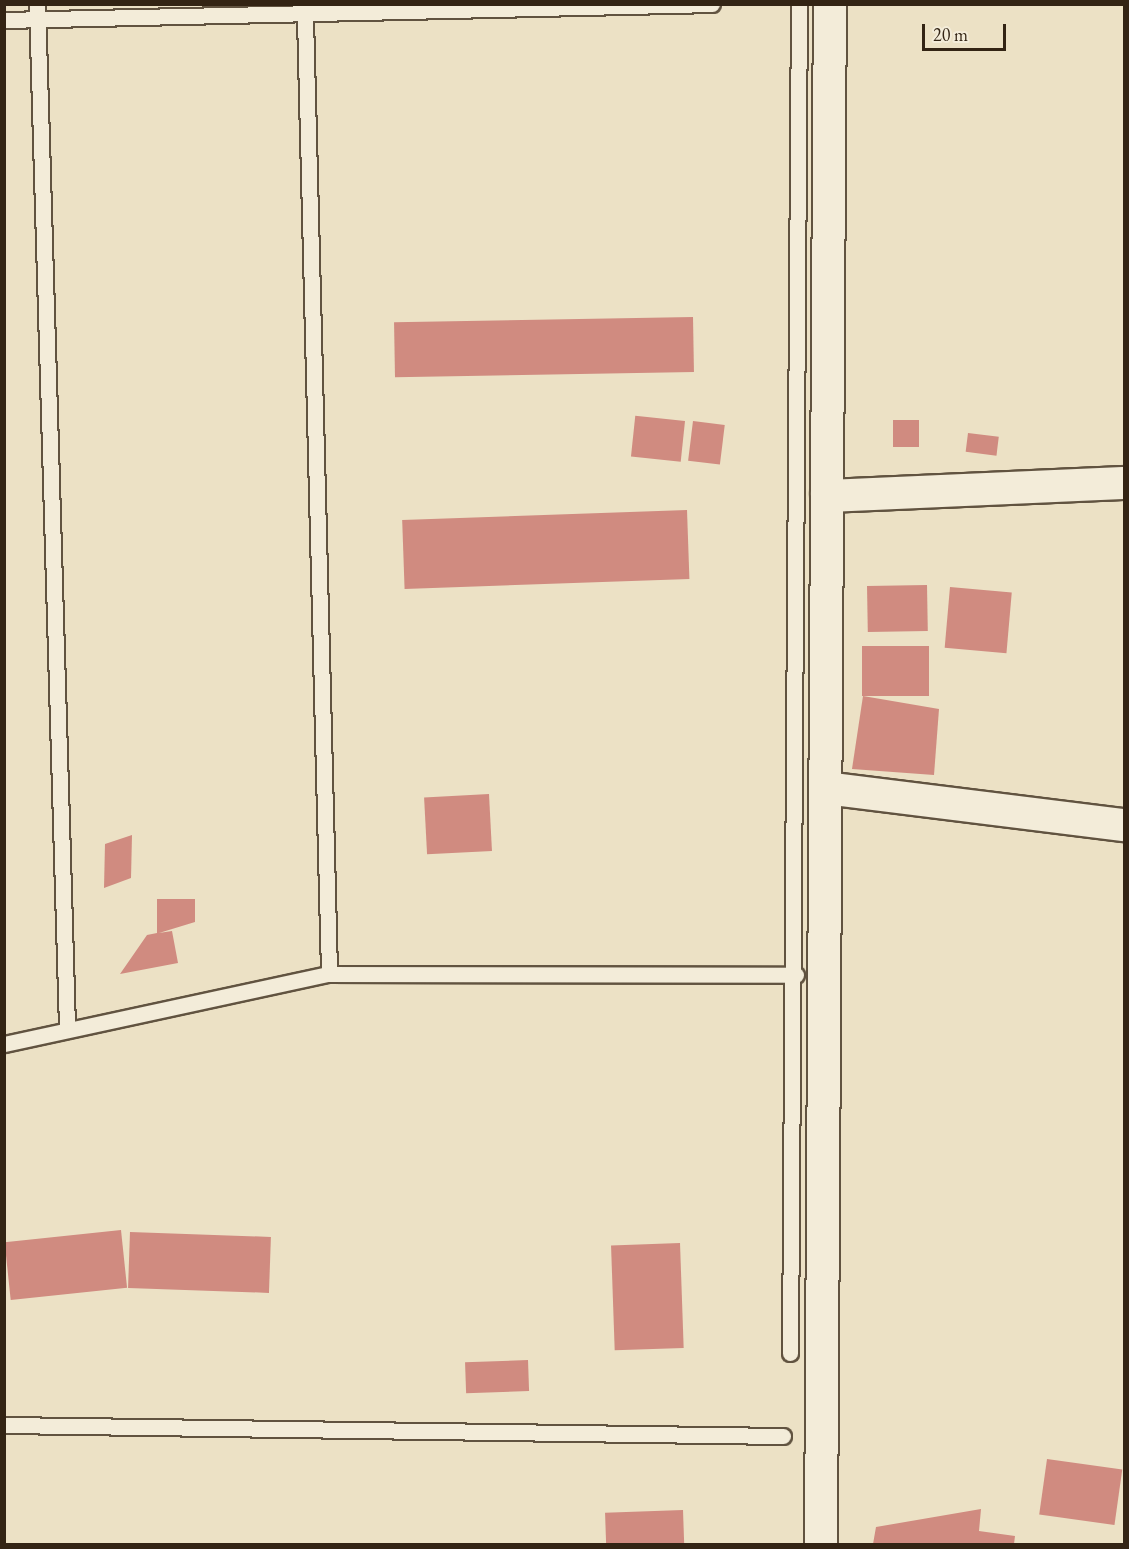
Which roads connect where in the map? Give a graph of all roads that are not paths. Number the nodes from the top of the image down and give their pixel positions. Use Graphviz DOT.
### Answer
graph roads {
  1 [pos="712,4"];
  2 [pos="799,4"];
  3 [pos="830,4"];
  4 [pos="37,12"];
  5 [pos="305,17"];
  6 [pos="4,20"];
  7 [pos="1125,483"];
  8 [pos="827,496"];
  9 [pos="826,788"];
  10 [pos="1125,825"];
  11 [pos="329,974"];
  12 [pos="796,975"];
  13 [pos="67,1029"];
  14 [pos="4,1044"];
  15 [pos="790,1353"];
  16 [pos="4,1425"];
  17 [pos="783,1436"];
  18 [pos="821,1545"];
  1 -- 5 [label="lane"];
  2 -- 12 [label="lane"];
  3 -- 8 [label="street"];
  4 -- 5 [label="lane"];
  4 -- 6 [label="lane"];
  4 -- 13 [label="lane"];
  5 -- 11 [label="lane"];
  7 -- 8 [label="street"];
  8 -- 9 [label="street"];
  9 -- 10 [label="street"];
  9 -- 18 [label="street"];
  11 -- 12 [label="lane"];
  11 -- 13 [label="lane"];
  12 -- 15 [label="lane"];
  13 -- 14 [label="lane"];
  16 -- 17 [label="lane"];
}
